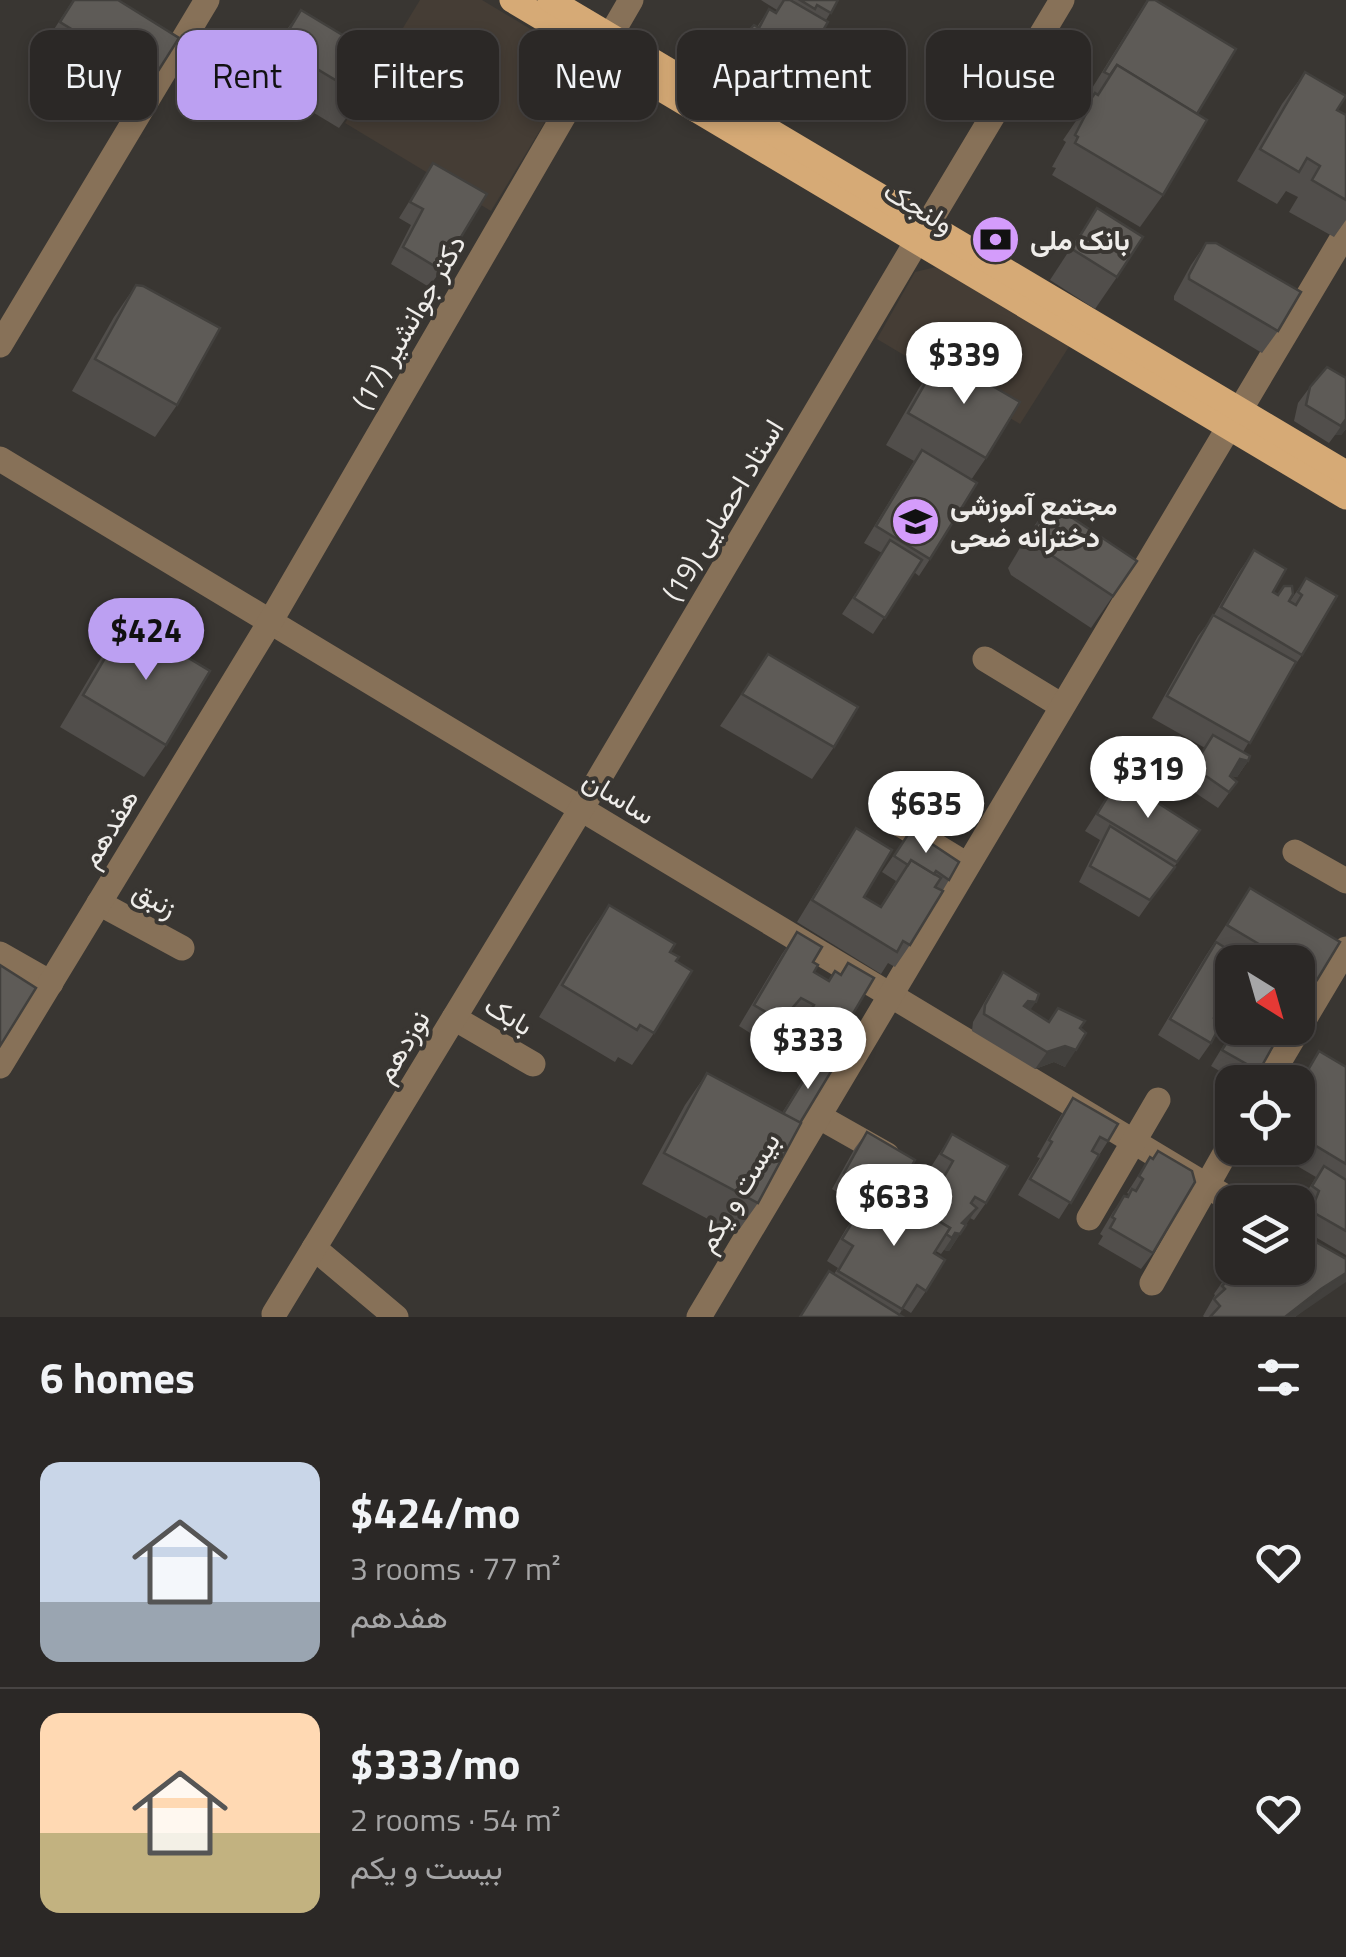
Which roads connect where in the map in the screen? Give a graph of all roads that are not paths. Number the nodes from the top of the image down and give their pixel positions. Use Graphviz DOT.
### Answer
graph roads {
  1 [pos="207,0"];
  2 [pos="512,0"];
  3 [pos="550,0"];
  4 [pos="632,0"];
  5 [pos="1062,0"];
  6 [pos="576,30"];
  7 [pos="588,30"];
  8 [pos="614,30"];
  9 [pos="657,75"];
  10 [pos="562,120"];
  11 [pos="1346,232"];
  12 [pos="922,233"];
  13 [pos="0,345"];
  14 [pos="1235,419"];
  15 [pos="0,459"];
  16 [pos="1346,473"];
  17 [pos="1346,497"];
  18 [pos="270,622"];
  19 [pos="985,659"];
  20 [pos="1062,706"];
  21 [pos="581,810"];
  22 [pos="895,821"];
  23 [pos="1296,852"];
  24 [pos="967,865"];
  25 [pos="1346,881"];
  26 [pos="99,903"];
  27 [pos="182,948"];
  28 [pos="1346,949"];
  29 [pos="0,954"];
  30 [pos="51,982"];
  31 [pos="889,995"];
  32 [pos="454,1018"];
  33 [pos="532,1064"];
  34 [pos="1277,1065"];
  35 [pos="0,1066"];
  36 [pos="1158,1100"];
  37 [pos="818,1116"];
  38 [pos="1133,1142"];
  39 [pos="1218,1165"];
  40 [pos="908,1166"];
  41 [pos="1206,1186"];
  42 [pos="1215,1191"];
  43 [pos="1089,1218"];
  44 [pos="314,1248"];
  45 [pos="1152,1284"];
  46 [pos="274,1314"];
  47 [pos="396,1317"];
  48 [pos="699,1317"];
  1 -- 13 [label="street"];
  2 -- 6 [label="main road, ولنجک"];
  3 -- 7 [label="main road, ولنجک"];
  4 -- 8 [label="street, دکتر جوانشیر (17)"];
  5 -- 12 [label="street, استاد احصایی (19)"];
  9 -- 12 [label="main road, ولنجک"];
  10 -- 18 [label="street, دکتر جوانشیر (17)"];
  11 -- 14 [label="street, بیست و یکم"];
  12 -- 14 [label="main road, ولنجک"];
  12 -- 21 [label="street, استاد احصایی (19)"];
  14 -- 16 [label="main road, ولنجک"];
  14 -- 17 [label="main road, ولنجک"];
  14 -- 20 [label="street, بیست و یکم"];
  15 -- 18 [label="street, ساسان"];
  18 -- 21 [label="street, ساسان"];
  18 -- 26 [label="street, هفدهم"];
  19 -- 20 [label="street"];
  20 -- 24 [label="street, بیست و یکم"];
  21 -- 31 [label="street, ساسان"];
  21 -- 32 [label="street, نوزدهم"];
  22 -- 24 [label="street"];
  23 -- 25 [label="street"];
  24 -- 31 [label="street, بیست و یکم"];
  26 -- 27 [label="street, زنبق"];
  26 -- 30 [label="street, هفدهم"];
  28 -- 34 [label="street"];
  29 -- 30 [label="street"];
  30 -- 35 [label="street, هفدهم"];
  31 -- 37 [label="street, بیست و یکم"];
  31 -- 38 [label="street, ساسان"];
  32 -- 33 [label="street, بابک"];
  32 -- 44 [label="street, نوزدهم"];
  36 -- 38 [label="street"];
  37 -- 40 [label="street"];
  37 -- 48 [label="street, بیست و یکم"];
  38 -- 41 [label="street, ساسان"];
  38 -- 43 [label="street"];
  39 -- 41 [label="street"];
  41 -- 42 [label="street, ساسان"];
  41 -- 45 [label="street"];
  44 -- 46 [label="street, نوزدهم"];
  44 -- 47 [label="street"];
}
